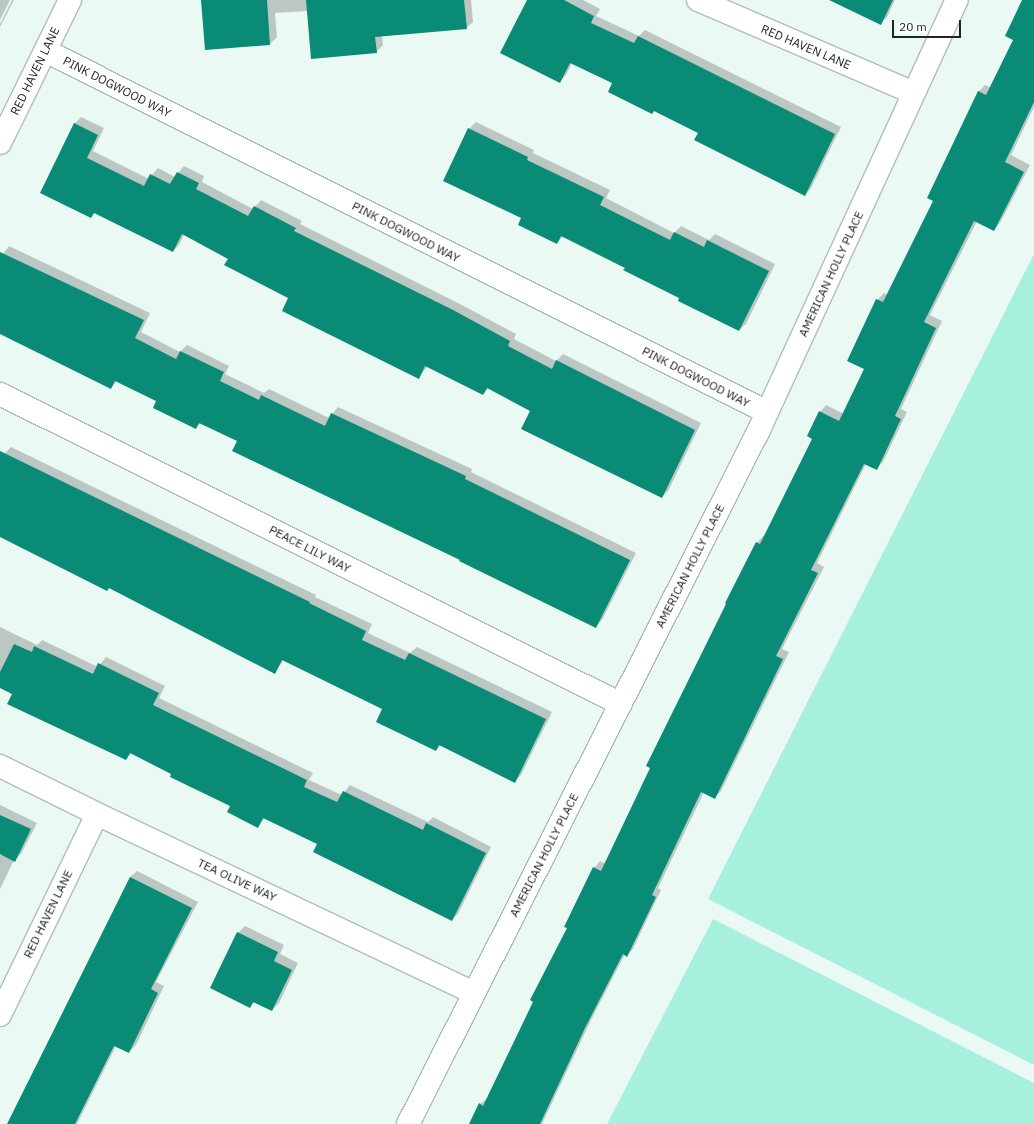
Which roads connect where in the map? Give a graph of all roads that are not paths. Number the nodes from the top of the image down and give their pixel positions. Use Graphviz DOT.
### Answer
graph roads {
  1 [pos="70,0"];
  2 [pos="698,0"];
  3 [pos="957,0"];
  4 [pos="46,51"];
  5 [pos="914,93"];
  6 [pos="0,143"];
  7 [pos="0,394"];
  8 [pos="767,412"];
  9 [pos="621,704"];
  10 [pos="0,766"];
  11 [pos="97,814"];
  12 [pos="474,993"];
  13 [pos="0,1015"];
  14 [pos="408,1124"];
  1 -- 4 [label="street, RED HAVEN LANE"];
  2 -- 5 [label="street, RED HAVEN LANE"];
  3 -- 5 [label="street, AMERICAN HOLLY PLACE"];
  4 -- 6 [label="street, RED HAVEN LANE"];
  4 -- 8 [label="street, PINK DOGWOOD WAY"];
  5 -- 8 [label="street, AMERICAN HOLLY PLACE"];
  7 -- 9 [label="street, PEACE LILY WAY"];
  8 -- 9 [label="street, AMERICAN HOLLY PLACE"];
  9 -- 12 [label="street, AMERICAN HOLLY PLACE"];
  10 -- 11 [label="street, TEA OLIVE WAY"];
  11 -- 12 [label="street, TEA OLIVE WAY"];
  11 -- 13 [label="street, RED HAVEN LANE"];
  12 -- 14 [label="street, AMERICAN HOLLY PLACE"];
}
